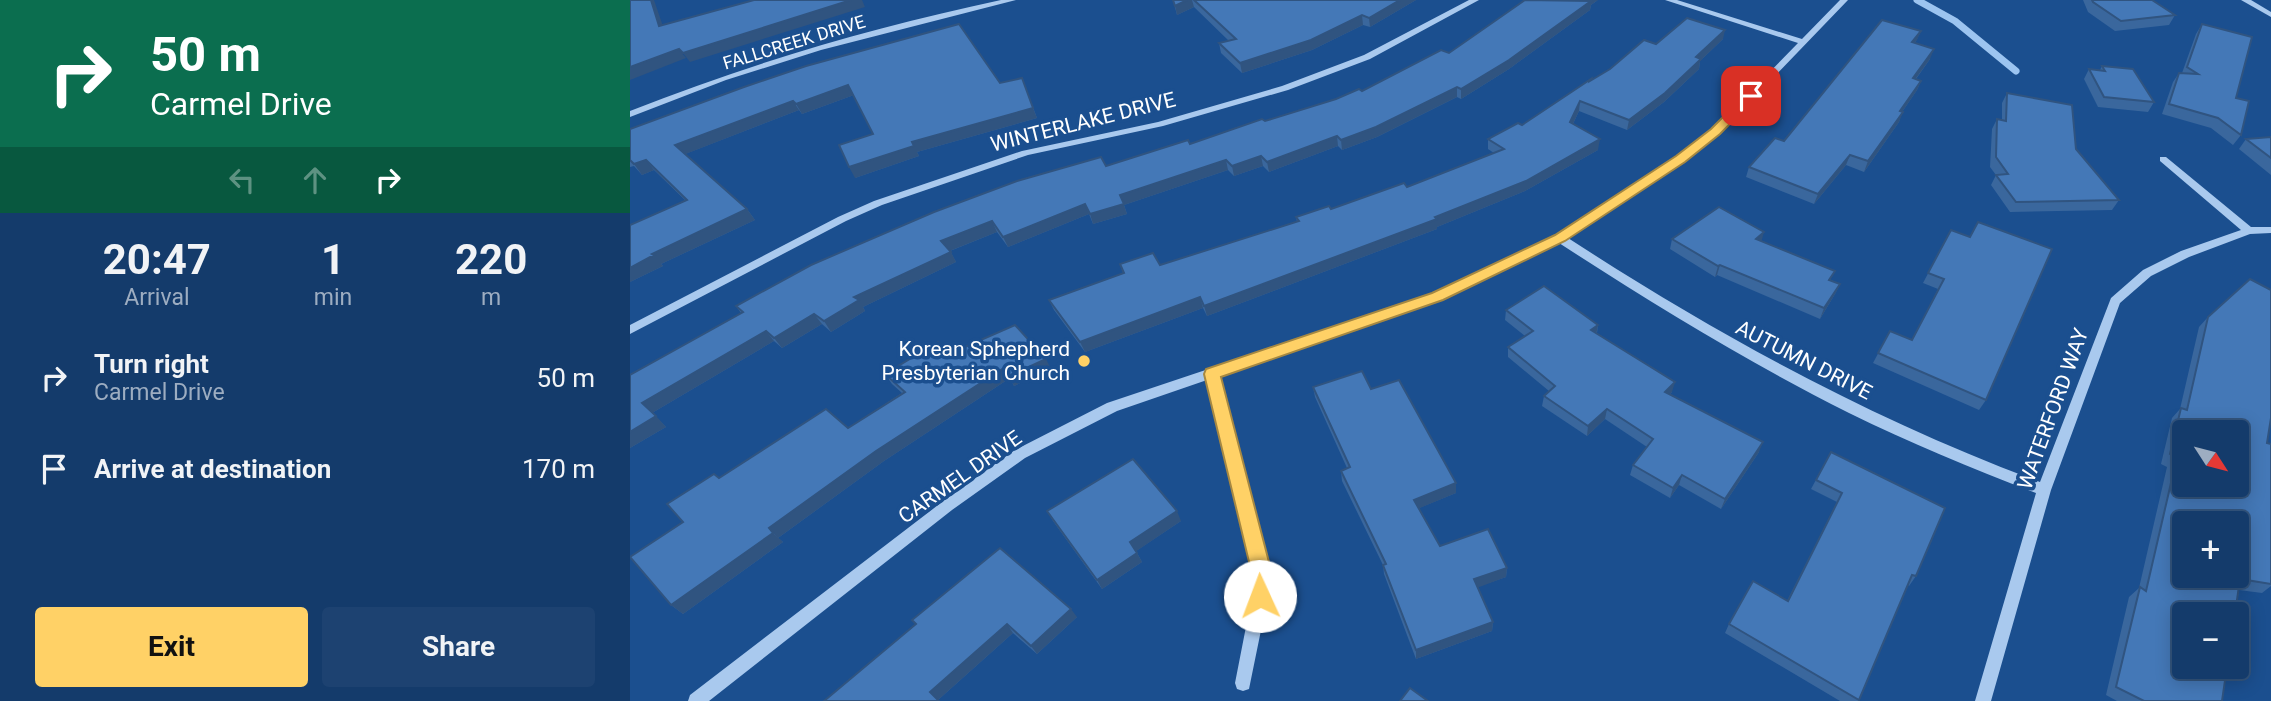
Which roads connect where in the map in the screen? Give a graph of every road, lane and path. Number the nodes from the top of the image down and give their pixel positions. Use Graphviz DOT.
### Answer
graph roads {
  1 [pos="1012,0"];
  2 [pos="1475,0"];
  3 [pos="1669,0"];
  4 [pos="1844,0"];
  5 [pos="2245,0"];
  6 [pos="2271,15"];
  7 [pos="1804,42"];
  8 [pos="630,114"];
  9 [pos="2163,159"];
  10 [pos="2271,230"];
  11 [pos="2249,231"];
  12 [pos="1560,238"];
  13 [pos="630,330"];
  14 [pos="1212,374"];
  15 [pos="2044,490"];
  16 [pos="1243,683"];
  17 [pos="696,701"];
  18 [pos="1983,701"];
  1 -- 8 [label="street, FALLCREEK DRIVE"];
  2 -- 13 [label="street, WINTERLAKE DRIVE"];
  3 -- 7 [label="street"];
  4 -- 7 [label="street, CARMEL DRIVE"];
  5 -- 6 [label="street"];
  7 -- 12 [label="street, CARMEL DRIVE"];
  9 -- 11 [label="street"];
  10 -- 11 [label="street, WATERFORD WAY"];
  11 -- 15 [label="street, WATERFORD WAY"];
  12 -- 14 [label="street, CARMEL DRIVE"];
  12 -- 15 [label="street, AUTUMN DRIVE"];
  14 -- 16 [label="street"];
  14 -- 17 [label="street, CARMEL DRIVE"];
  15 -- 18 [label="street, WATERFORD WAY"];
}
